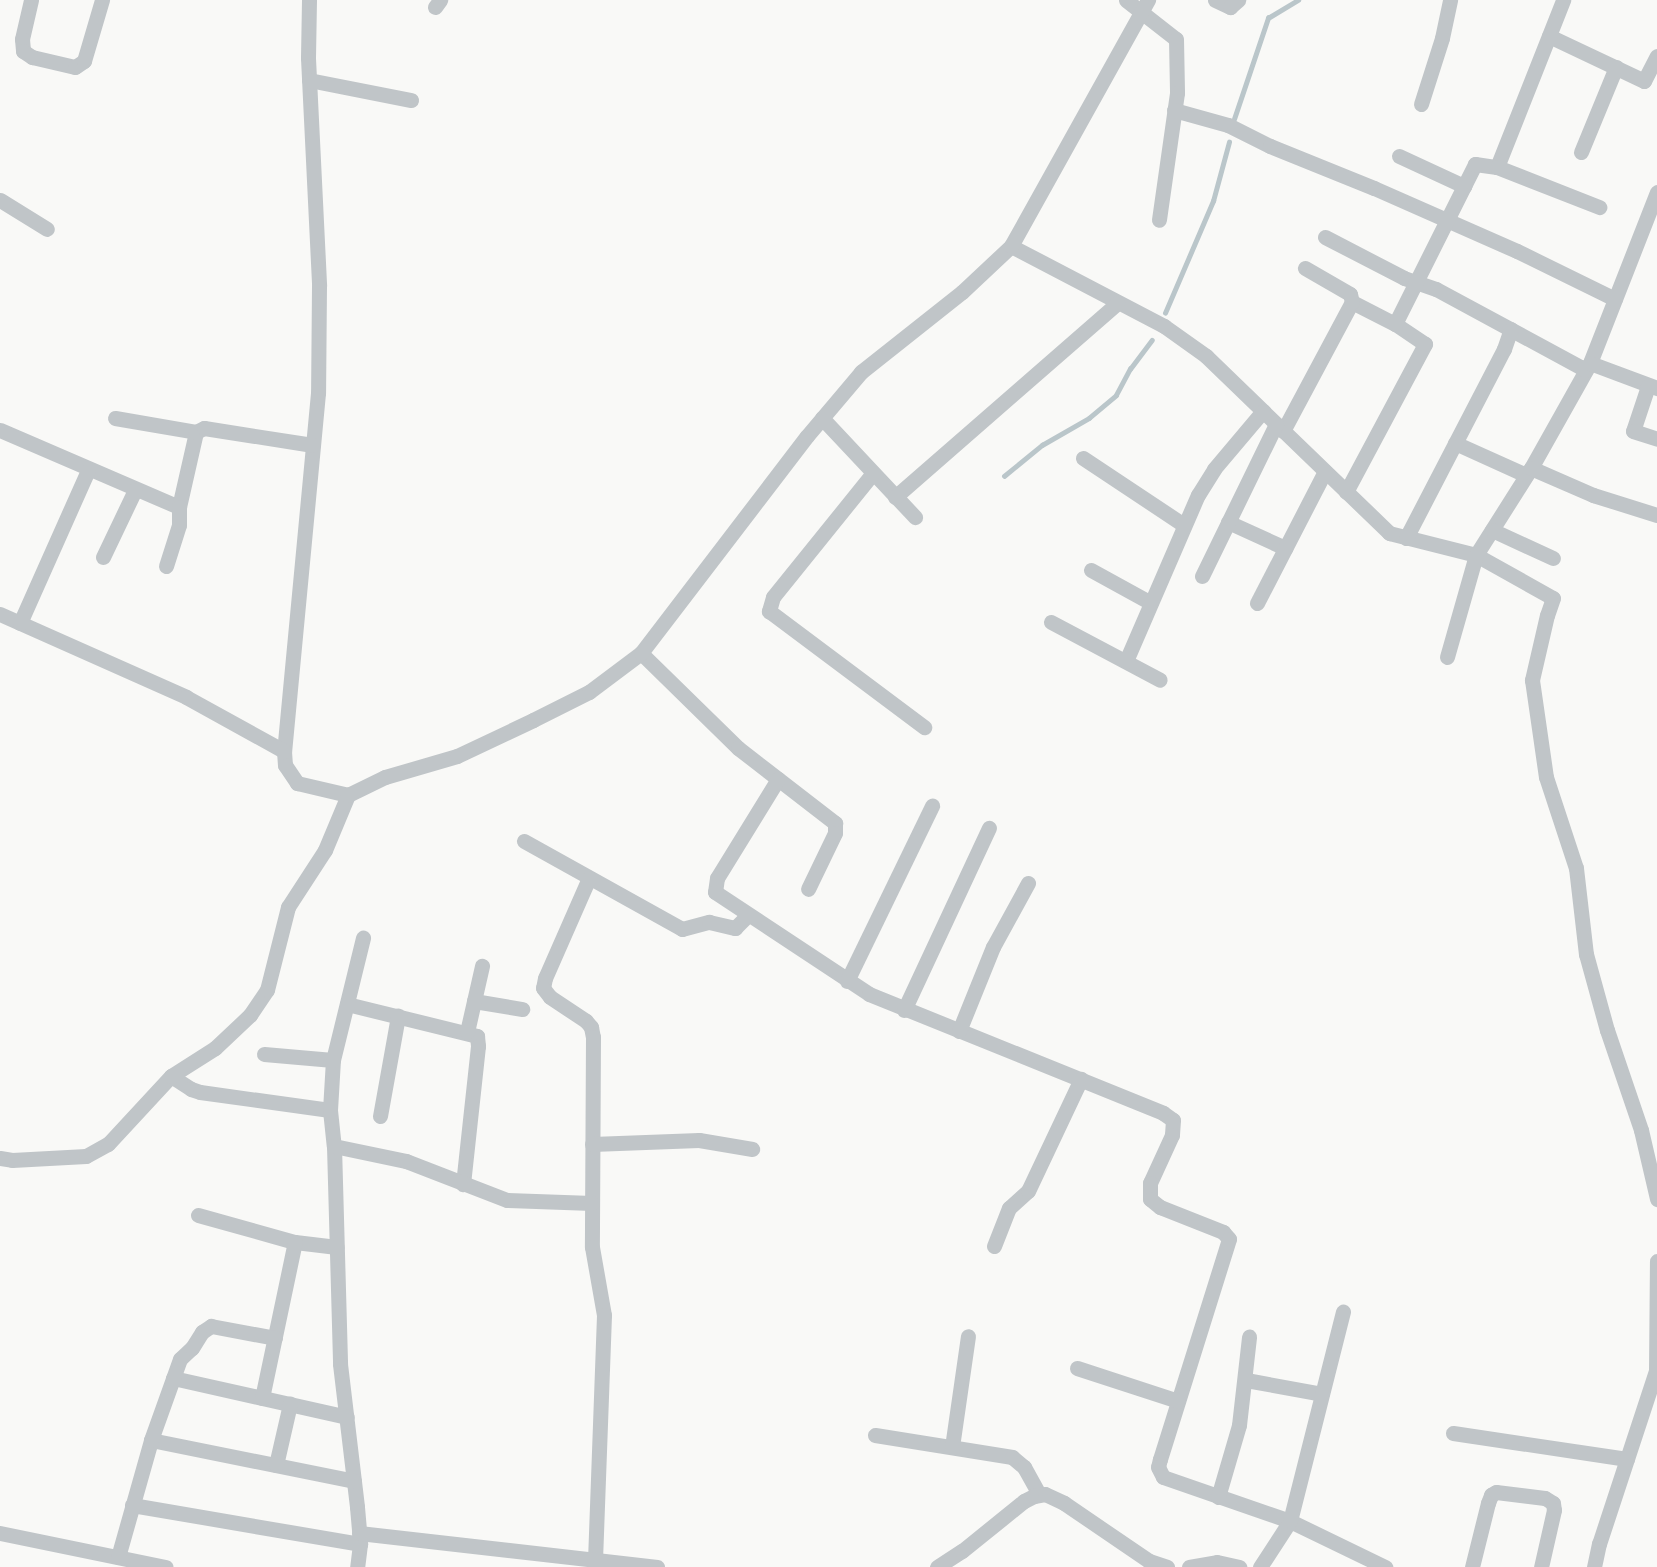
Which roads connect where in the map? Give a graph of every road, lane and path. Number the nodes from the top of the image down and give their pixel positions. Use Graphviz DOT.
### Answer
graph roads {
  1 [pos="31,0"];
  2 [pos="102,0"];
  3 [pos="309,0"];
  4 [pos="1126,0"];
  5 [pos="1215,0"];
  6 [pos="1238,0"];
  7 [pos="1450,0"];
  8 [pos="1563,0"];
  9 [pos="1145,6"];
  10 [pos="1550,36"];
  11 [pos="1657,56"];
  12 [pos="1616,67"];
  13 [pos="309,80"];
  14 [pos="411,100"];
  15 [pos="1421,104"];
  16 [pos="1174,110"];
  17 [pos="1581,152"];
  18 [pos="1399,156"];
  19 [pos="1497,167"];
  20 [pos="1464,186"];
  21 [pos="1657,192"];
  22 [pos="0,200"];
  23 [pos="1599,207"];
  24 [pos="1159,220"];
  25 [pos="1446,221"];
  26 [pos="47,229"];
  27 [pos="1325,237"];
  28 [pos="1011,246"];
  29 [pos="1305,268"];
  30 [pos="1415,283"];
  31 [pos="1615,299"];
  32 [pos="1352,302"];
  33 [pos="1117,303"];
  34 [pos="1395,324"];
  35 [pos="1510,329"];
  36 [pos="1588,366"];
  37 [pos="1652,387"];
  38 [pos="1263,411"];
  39 [pos="115,418"];
  40 [pos="822,418"];
  41 [pos="1280,427"];
  42 [pos="0,430"];
  43 [pos="196,432"];
  44 [pos="1657,439"];
  45 [pos="1455,443"];
  46 [pos="313,445"];
  47 [pos="1083,458"];
  48 [pos="88,470"];
  49 [pos="1325,471"];
  50 [pos="1529,472"];
  51 [pos="873,473"];
  52 [pos="135,490"];
  53 [pos="1346,492"];
  54 [pos="895,496"];
  55 [pos="179,507"];
  56 [pos="1657,515"];
  57 [pos="915,518"];
  58 [pos="1228,522"];
  59 [pos="1184,525"];
  60 [pos="1492,530"];
  61 [pos="1406,538"];
  62 [pos="1285,548"];
  63 [pos="1476,555"];
  64 [pos="103,557"];
  65 [pos="1553,558"];
  66 [pos="166,566"];
  67 [pos="1091,570"];
  68 [pos="1202,576"];
  69 [pos="1151,603"];
  70 [pos="1257,603"];
  71 [pos="0,614"];
  72 [pos="1051,622"];
  73 [pos="20,623"];
  74 [pos="641,653"];
  75 [pos="1447,657"];
  76 [pos="1126,661"];
  77 [pos="1160,680"];
  78 [pos="924,727"];
  79 [pos="284,751"];
  80 [pos="778,779"];
  81 [pos="348,795"];
  82 [pos="932,806"];
  83 [pos="989,828"];
  84 [pos="524,841"];
  85 [pos="589,878"];
  86 [pos="1028,883"];
  87 [pos="808,889"];
  88 [pos="748,915"];
  89 [pos="363,938"];
  90 [pos="482,966"];
  91 [pos="847,981"];
  92 [pos="474,1001"];
  93 [pos="347,1004"];
  94 [pos="522,1009"];
  95 [pos="904,1010"];
  96 [pos="398,1016"];
  97 [pos="959,1031"];
  98 [pos="467,1032"];
  99 [pos="264,1054"];
  100 [pos="333,1060"];
  101 [pos="1081,1079"];
  102 [pos="180,1082"];
  103 [pos="330,1110"];
  104 [pos="380,1116"];
  105 [pos="592,1144"];
  106 [pos="334,1146"];
  107 [pos="752,1149"];
  108 [pos="0,1158"];
  109 [pos="463,1184"];
  110 [pos="1657,1199"];
  111 [pos="592,1203"];
  112 [pos="198,1215"];
  113 [pos="295,1242"];
  114 [pos="994,1246"];
  115 [pos="337,1247"];
  116 [pos="1657,1263"];
  117 [pos="1343,1312"];
  118 [pos="1657,1319"];
  119 [pos="968,1336"];
  120 [pos="1249,1336"];
  121 [pos="275,1338"];
  122 [pos="1077,1368"];
  123 [pos="173,1378"];
  124 [pos="1246,1380"];
  125 [pos="1322,1394"];
  126 [pos="262,1398"];
  127 [pos="1178,1401"];
  128 [pos="290,1404"];
  129 [pos="346,1417"];
  130 [pos="1452,1432"];
  131 [pos="875,1435"];
  132 [pos="151,1440"];
  133 [pos="952,1447"];
  134 [pos="1627,1459"];
  135 [pos="276,1465"];
  136 [pos="354,1481"];
  137 [pos="1039,1494"];
  138 [pos="1218,1497"];
  139 [pos="132,1505"];
  140 [pos="1290,1521"];
  141 [pos="0,1533"];
  142 [pos="359,1539"];
  143 [pos="117,1557"];
  144 [pos="596,1560"];
  145 [pos="166,1567"];
  146 [pos="357,1567"];
  147 [pos="657,1567"];
  148 [pos="937,1567"];
  149 [pos="1167,1567"];
  150 [pos="1189,1567"];
  151 [pos="1238,1567"];
  152 [pos="1260,1567"];
  153 [pos="1385,1567"];
  154 [pos="1472,1567"];
  155 [pos="1541,1567"];
  156 [pos="1594,1567"];
  1 -- 2 [label="street"];
  3 -- 13 [label="street"];
  4 -- 9 [label="street"];
  5 -- 6 [label="street"];
  7 -- 15 [label="street"];
  8 -- 10 [label="street"];
  9 -- 16 [label="street"];
  9 -- 28 [label="street"];
  10 -- 12 [label="street"];
  10 -- 19 [label="street"];
  11 -- 12 [label="street"];
  12 -- 17 [label="street"];
  13 -- 14 [label="street"];
  13 -- 46 [label="street"];
  16 -- 24 [label="street"];
  16 -- 25 [label="street"];
  18 -- 20 [label="street"];
  19 -- 20 [label="street"];
  19 -- 23 [label="street"];
  20 -- 25 [label="street"];
  21 -- 31 [label="street"];
  22 -- 26 [label="street"];
  25 -- 30 [label="street"];
  25 -- 31 [label="street"];
  27 -- 30 [label="street"];
  28 -- 33 [label="street"];
  28 -- 40 [label="street"];
  29 -- 32 [label="street"];
  30 -- 34 [label="street"];
  30 -- 35 [label="street"];
  31 -- 36 [label="street"];
  32 -- 34 [label="street"];
  32 -- 41 [label="street"];
  33 -- 38 [label="street"];
  33 -- 54 [label="street"];
  34 -- 53 [label="street"];
  35 -- 36 [label="street"];
  35 -- 45 [label="street"];
  36 -- 37 [label="street"];
  36 -- 50 [label="street"];
  37 -- 44 [label="street"];
  38 -- 41 [label="street"];
  38 -- 59 [label="street"];
  39 -- 43 [label="street"];
  40 -- 51 [label="street"];
  40 -- 74 [label="street"];
  41 -- 49 [label="street"];
  41 -- 58 [label="street"];
  42 -- 48 [label="street"];
  43 -- 46 [label="street"];
  43 -- 55 [label="street"];
  45 -- 50 [label="street"];
  45 -- 61 [label="street"];
  46 -- 79 [label="street"];
  47 -- 59 [label="street"];
  48 -- 52 [label="street"];
  48 -- 73 [label="street"];
  49 -- 53 [label="street"];
  49 -- 62 [label="street"];
  50 -- 56 [label="street"];
  50 -- 60 [label="street"];
  51 -- 54 [label="street"];
  51 -- 78 [label="street"];
  52 -- 55 [label="street"];
  52 -- 64 [label="street"];
  53 -- 61 [label="street"];
  54 -- 57 [label="street"];
  55 -- 66 [label="street"];
  58 -- 62 [label="street"];
  58 -- 68 [label="street"];
  59 -- 69 [label="street"];
  60 -- 63 [label="street"];
  60 -- 65 [label="street"];
  61 -- 63 [label="street"];
  62 -- 70 [label="street"];
  63 -- 75 [label="street"];
  63 -- 110 [label="street"];
  67 -- 69 [label="street"];
  69 -- 76 [label="street"];
  71 -- 73 [label="street"];
  72 -- 76 [label="street"];
  73 -- 79 [label="street"];
  74 -- 80 [label="street"];
  74 -- 81 [label="street"];
  76 -- 77 [label="street"];
  79 -- 81 [label="street"];
  80 -- 87 [label="street"];
  80 -- 88 [label="street"];
  81 -- 102 [label="street"];
  82 -- 91 [label="street"];
  83 -- 95 [label="street"];
  84 -- 85 [label="street"];
  85 -- 88 [label="street"];
  85 -- 105 [label="street"];
  86 -- 97 [label="street"];
  88 -- 91 [label="street"];
  89 -- 93 [label="street"];
  90 -- 92 [label="street"];
  91 -- 95 [label="street"];
  92 -- 94 [label="street"];
  92 -- 98 [label="street"];
  93 -- 96 [label="street"];
  93 -- 100 [label="street"];
  95 -- 97 [label="street"];
  96 -- 98 [label="street"];
  96 -- 104 [label="street"];
  97 -- 101 [label="street"];
  98 -- 109 [label="street"];
  99 -- 100 [label="street"];
  100 -- 103 [label="street"];
  101 -- 114 [label="street"];
  101 -- 127 [label="street"];
  102 -- 103 [label="street"];
  102 -- 108 [label="street"];
  103 -- 106 [label="street"];
  105 -- 107 [label="street"];
  105 -- 111 [label="street"];
  106 -- 109 [label="street"];
  106 -- 115 [label="street"];
  109 -- 111 [label="street"];
  111 -- 144 [label="street"];
  112 -- 113 [label="street"];
  113 -- 115 [label="street"];
  113 -- 121 [label="street"];
  115 -- 129 [label="street"];
  116 -- 118 [label="street"];
  117 -- 125 [label="street"];
  118 -- 134 [label="street"];
  119 -- 133 [label="street"];
  120 -- 124 [label="street"];
  121 -- 123 [label="street"];
  121 -- 126 [label="street"];
  122 -- 127 [label="street"];
  123 -- 126 [label="street"];
  123 -- 132 [label="street"];
  124 -- 125 [label="street"];
  124 -- 138 [label="street"];
  125 -- 140 [label="street"];
  126 -- 128 [label="street"];
  127 -- 138 [label="street"];
  128 -- 129 [label="street"];
  128 -- 135 [label="street"];
  129 -- 136 [label="street"];
  130 -- 134 [label="street"];
  131 -- 133 [label="street"];
  132 -- 135 [label="street"];
  132 -- 139 [label="street"];
  133 -- 137 [label="street"];
  134 -- 156 [label="street"];
  135 -- 136 [label="street"];
  136 -- 142 [label="street"];
  137 -- 148 [label="street"];
  137 -- 149 [label="street"];
  138 -- 140 [label="street"];
  139 -- 142 [label="street"];
  139 -- 143 [label="street"];
  140 -- 152 [label="street"];
  140 -- 153 [label="street"];
  141 -- 143 [label="street"];
  142 -- 144 [label="street"];
  142 -- 146 [label="street"];
  143 -- 145 [label="street"];
  144 -- 147 [label="street"];
  150 -- 151 [label="street"];
  154 -- 155 [label="street"];
}
